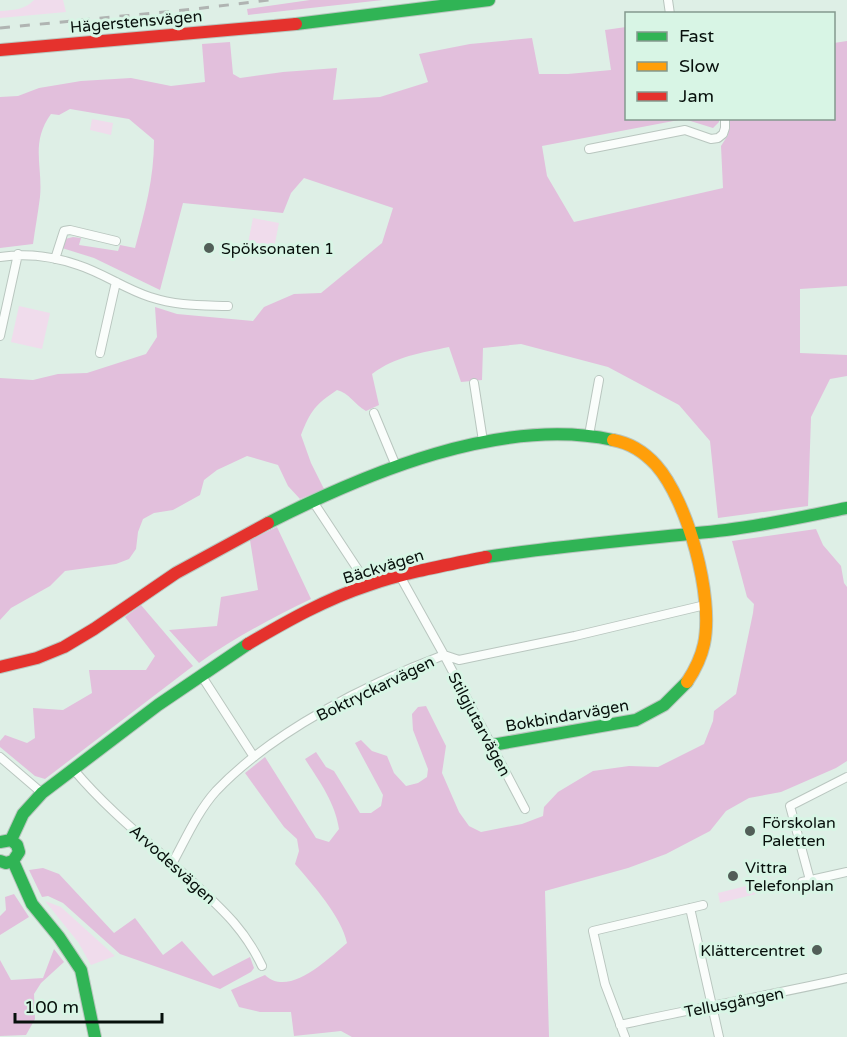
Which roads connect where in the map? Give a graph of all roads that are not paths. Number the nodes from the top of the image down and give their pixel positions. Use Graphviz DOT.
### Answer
graph roads {
  1 [pos="489,0"];
  2 [pos="0,50"];
  3 [pos="725,120"];
  4 [pos="589,150"];
  5 [pos="116,241"];
  6 [pos="18,254"];
  7 [pos="0,257"];
  8 [pos="55,258"];
  9 [pos="116,282"];
  10 [pos="228,306"];
  11 [pos="0,336"];
  12 [pos="100,353"];
  13 [pos="599,380"];
  14 [pos="474,383"];
  15 [pos="374,413"];
  16 [pos="589,435"];
  17 [pos="483,441"];
  18 [pos="396,466"];
  19 [pos="312,500"];
  20 [pos="847,508"];
  21 [pos="691,534"];
  22 [pos="400,576"];
  23 [pos="368,585"];
  24 [pos="705,605"];
  25 [pos="444,655"];
  26 [pos="0,667"];
  27 [pos="201,675"];
  28 [pos="492,745"];
  29 [pos="254,757"];
  30 [pos="0,758"];
  31 [pos="74,770"];
  32 [pos="847,777"];
  33 [pos="42,793"];
  34 [pos="525,809"];
  35 [pos="6,841"];
  36 [pos="0,861"];
  37 [pos="13,861"];
  38 [pos="173,862"];
  39 [pos="847,872"];
  40 [pos="703,905"];
  41 [pos="690,908"];
  42 [pos="262,966"];
  43 [pos="847,978"];
  44 [pos="711,1005"];
  45 [pos="620,1025"];
  46 [pos="95,1037"];
  47 [pos="625,1037"];
  48 [pos="719,1037"];
  1 -- 2 [label="street, Hägerstensvägen"];
  3 -- 4 [label="street"];
  5 -- 8 [label="street"];
  6 -- 7 [label="street"];
  6 -- 8 [label="street"];
  6 -- 11 [label="street"];
  8 -- 9 [label="street"];
  9 -- 10 [label="street"];
  9 -- 12 [label="street"];
  13 -- 16 [label="street"];
  14 -- 17 [label="street"];
  15 -- 18 [label="street"];
  16 -- 17 [label="street, Bokbindarvägen"];
  16 -- 21 [label="street, Bokbindarvägen"];
  17 -- 18 [label="street, Bokbindarvägen"];
  18 -- 19 [label="street, Bokbindarvägen"];
  19 -- 23 [label="street"];
  19 -- 26 [label="street, Bokbindarvägen"];
  20 -- 21 [label="street, Bäckvägen"];
  21 -- 22 [label="street, Bäckvägen"];
  21 -- 24 [label="street, Bokbindarvägen"];
  22 -- 23 [label="street, Bäckvägen"];
  22 -- 25 [label="street, Stilgjutarvägen"];
  23 -- 27 [label="street, Bäckvägen"];
  24 -- 25 [label="street, Boktryckarvägen"];
  24 -- 28 [label="street, Bokbindarvägen"];
  25 -- 28 [label="street, Stilgjutarvägen"];
  25 -- 29 [label="street, Boktryckarvägen"];
  27 -- 29 [label="street"];
  27 -- 31 [label="street, Bäckvägen"];
  28 -- 34 [label="street, Stilgjutarvägen"];
  29 -- 38 [label="street, Boktryckarvägen"];
  30 -- 33 [label="street"];
  31 -- 33 [label="street, Bäckvägen"];
  31 -- 38 [label="street, Arvodesvägen"];
  32 -- 39 [label="street"];
  33 -- 35 [label="street, Bäckvägen"];
  35 -- 37 [label="street"];
  36 -- 37 [label="street"];
  37 -- 46 [label="street"];
  38 -- 42 [label="street, Arvodesvägen"];
  40 -- 41 [label="street"];
  41 -- 44 [label="street"];
  41 -- 45 [label="street"];
  43 -- 44 [label="street, Tellusgången"];
  44 -- 45 [label="street, Tellusgången"];
  44 -- 48 [label="street"];
  45 -- 47 [label="street"];
}
